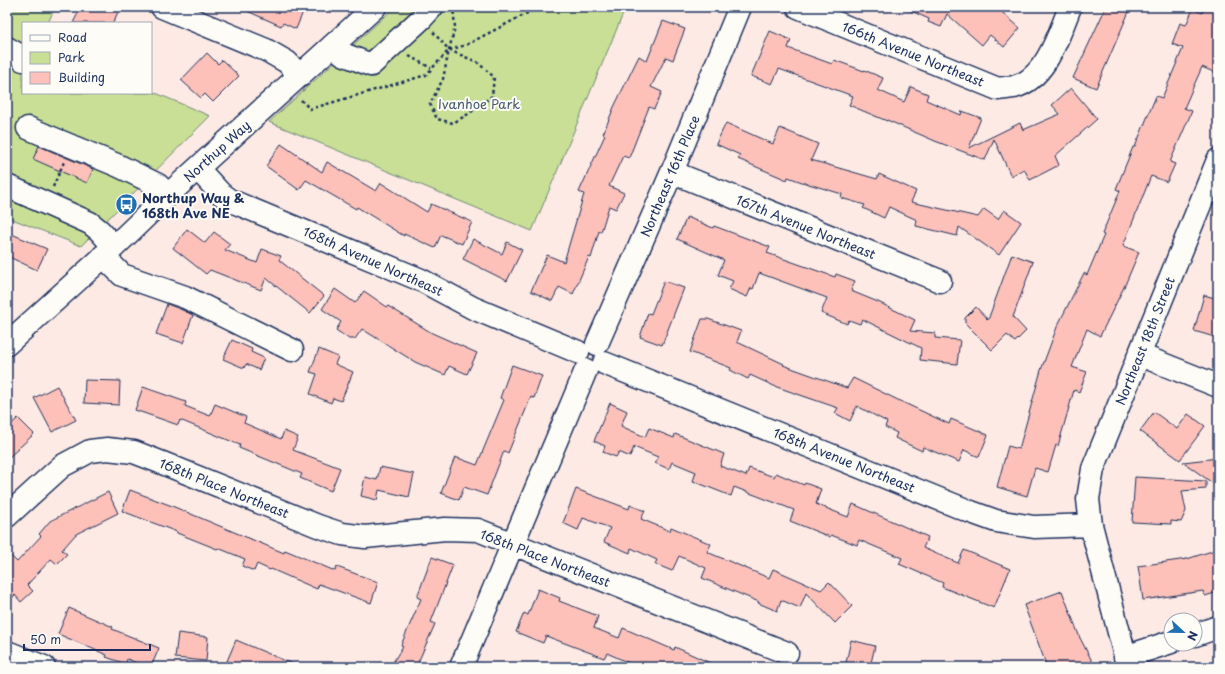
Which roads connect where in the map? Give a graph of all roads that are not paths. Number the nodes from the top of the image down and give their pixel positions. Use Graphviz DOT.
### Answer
graph roads {
  1 [pos="162,7"];
  2 [pos="375,7"];
  3 [pos="740,7"];
  4 [pos="798,7"];
  5 [pos="1070,7"];
  6 [pos="435,12"];
  7 [pos="334,46"];
  8 [pos="7,48"];
  9 [pos="22,58"];
  10 [pos="300,76"];
  11 [pos="28,128"];
  12 [pos="1218,160"];
  13 [pos="198,169"];
  14 [pos="672,172"];
  15 [pos="7,186"];
  16 [pos="168,195"];
  17 [pos="108,252"];
  18 [pos="940,281"];
  19 [pos="7,343"];
  20 [pos="292,350"];
  21 [pos="1140,355"];
  22 [pos="591,357"];
  23 [pos="1218,386"];
  24 [pos="7,516"];
  25 [pos="1091,525"];
  26 [pos="513,544"];
  27 [pos="1218,628"];
  28 [pos="1203,633"];
  29 [pos="1163,646"];
  30 [pos="7,652"];
  31 [pos="788,653"];
  32 [pos="1127,662"];
  33 [pos="44,667"];
  34 [pos="462,667"];
  1 -- 10 [label="street"];
  2 -- 7 [label="street, Northup Way"];
  3 -- 14 [label="street, Northeast 16th Place"];
  4 -- 5 [label="street, 166th Avenue Northeast"];
  6 -- 7 [label="street"];
  7 -- 10 [label="street, Northup Way"];
  8 -- 9 [label="street"];
  10 -- 13 [label="street, Northup Way"];
  11 -- 16 [label="street"];
  12 -- 21 [label="street, Northeast 18th Street"];
  13 -- 16 [label="street, Northup Way"];
  13 -- 22 [label="street, 168th Avenue Northeast"];
  14 -- 18 [label="street, 167th Avenue Northeast"];
  14 -- 22 [label="street, Northeast 16th Place"];
  15 -- 17 [label="street"];
  16 -- 17 [label="street, Northup Way"];
  17 -- 19 [label="street, Northup Way"];
  17 -- 20 [label="street"];
  21 -- 23 [label="street"];
  21 -- 25 [label="street, Northeast 18th Street"];
  22 -- 25 [label="street, 168th Avenue Northeast"];
  22 -- 26 [label="street, Northeast 16th Place"];
  24 -- 26 [label="street, 168th Place Northeast"];
  25 -- 32 [label="street, Northeast 18th Street"];
  26 -- 31 [label="street, 168th Place Northeast"];
  26 -- 34 [label="street, Northeast 16th Place"];
  27 -- 28 [label="street"];
  29 -- 32 [label="street"];
  30 -- 33 [label="street"];
}
